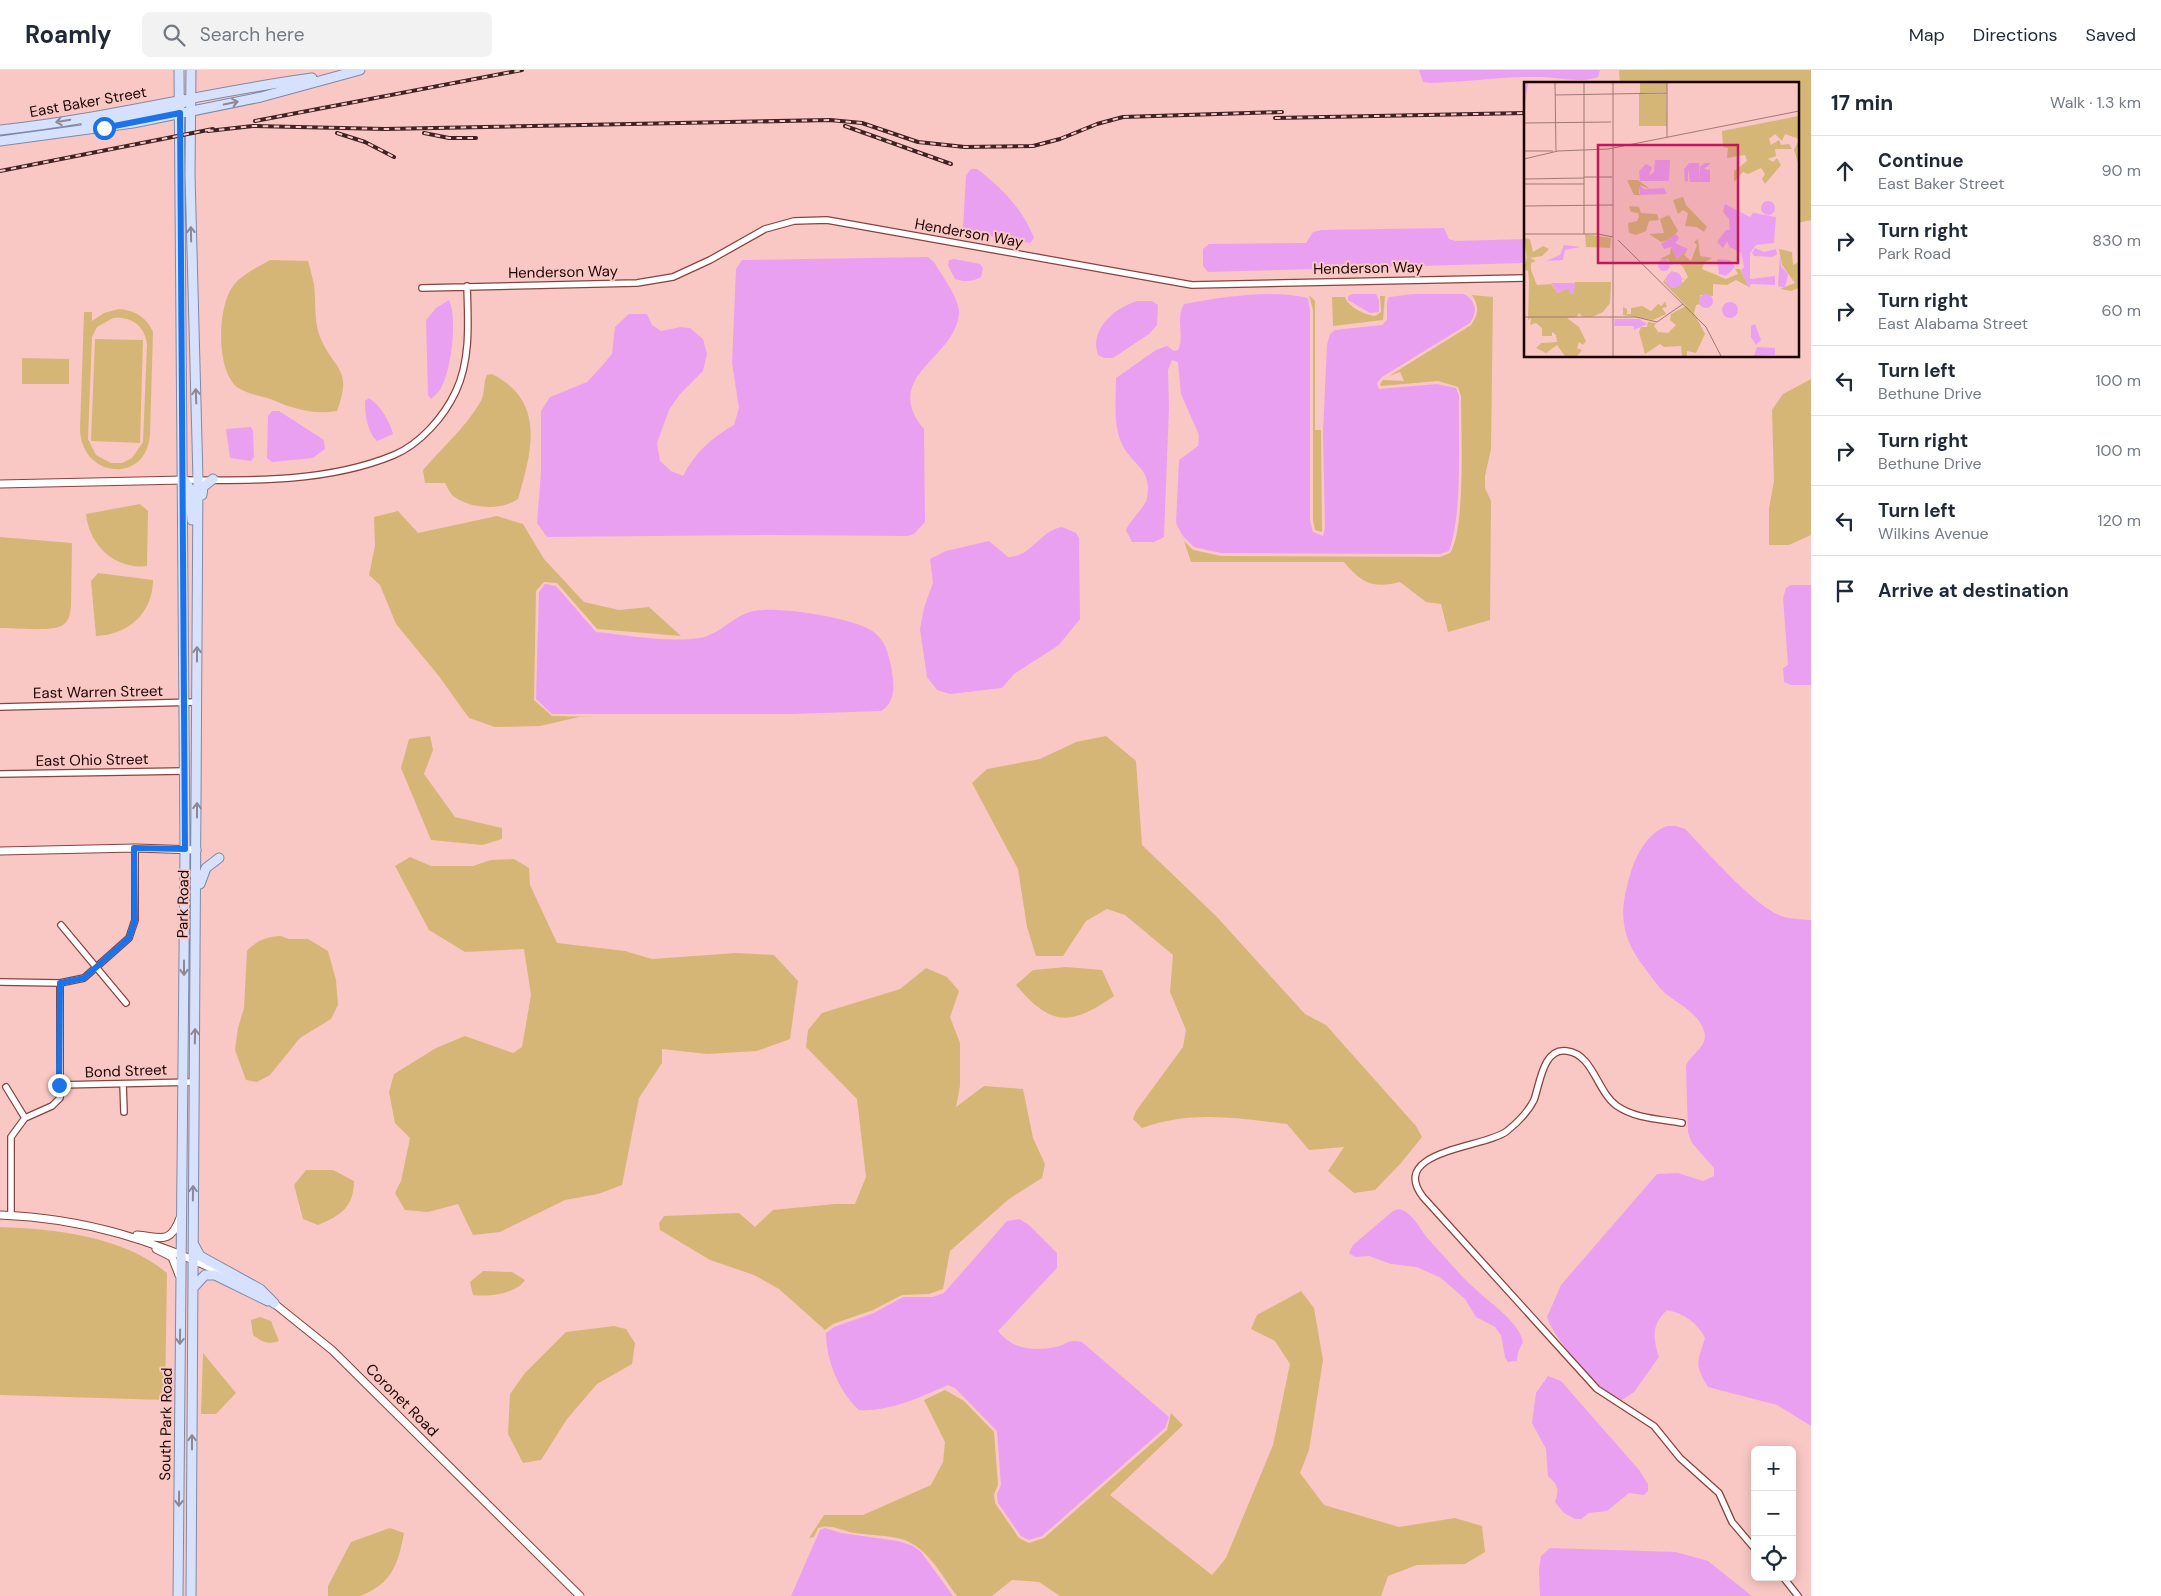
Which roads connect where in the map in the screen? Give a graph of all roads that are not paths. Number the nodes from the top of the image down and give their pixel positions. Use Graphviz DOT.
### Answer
graph roads {
  1 [pos="180,70"];
  2 [pos="190,70"];
  3 [pos="360,70"];
  4 [pos="342,74"];
  5 [pos="190,97"];
  6 [pos="180,106"];
  7 [pos="190,111"];
  8 [pos="0,130"];
  9 [pos="0,141"];
  10 [pos="1524,278"];
  11 [pos="467,286"];
  12 [pos="422,288"];
  13 [pos="182,385"];
  14 [pos="214,479"];
  15 [pos="184,480"];
  16 [pos="198,480"];
  17 [pos="0,484"];
  18 [pos="198,568"];
  19 [pos="185,702"];
  20 [pos="198,702"];
  21 [pos="0,706"];
  22 [pos="184,771"];
  23 [pos="0,774"];
  24 [pos="197,792"];
  25 [pos="134,848"];
  26 [pos="185,849"];
  27 [pos="197,850"];
  28 [pos="0,851"];
  29 [pos="219,858"];
  30 [pos="197,897"];
  31 [pos="61,925"];
  32 [pos="196,936"];
  33 [pos="98,967"];
  34 [pos="0,982"];
  35 [pos="60,983"];
  36 [pos="126,1002"];
  37 [pos="183,1082"];
  38 [pos="195,1082"];
  39 [pos="123,1084"];
  40 [pos="59,1085"];
  41 [pos="6,1086"];
  42 [pos="124,1112"];
  43 [pos="25,1118"];
  44 [pos="1682,1123"];
  45 [pos="183,1151"];
  46 [pos="194,1163"];
  47 [pos="182,1213"];
  48 [pos="0,1215"];
  49 [pos="11,1215"];
  50 [pos="120,1233"];
  51 [pos="193,1242"];
  52 [pos="181,1253"];
  53 [pos="193,1258"];
  54 [pos="181,1280"];
  55 [pos="192,1290"];
  56 [pos="275,1304"];
  57 [pos="192,1354"];
  58 [pos="1751,1545"];
  59 [pos="1786,1581"];
  60 [pos="178,1596"];
  61 [pos="191,1596"];
  62 [pos="580,1596"];
  63 [pos="1798,1596"];
  1 -- 6 [label="main road, Park Road"];
  2 -- 5 [label="main road, Park Road"];
  3 -- 4 [label="main road"];
  4 -- 5 [label="main road"];
  7 -- 4 [label="main road, one-way"];
  5 -- 6 [label="main road"];
  5 -- 7 [label="main road, Park Road"];
  6 -- 7 [label="main road"];
  6 -- 8 [label="main road, East Baker Street, one-way"];
  6 -- 9 [label="main road, East Baker Street"];
  6 -- 13 [label="main road, Park Road"];
  16 -- 7 [label="main road, Park Road, one-way"];
  10 -- 11 [label="street, Henderson Way"];
  11 -- 12 [label="street, Henderson Way"];
  11 -- 14 [label="street"];
  13 -- 15 [label="main road, Park Road"];
  13 -- 16 [label="main road"];
  14 -- 16 [label="street"];
  14 -- 18 [label="main road"];
  15 -- 16 [label="street"];
  15 -- 17 [label="street"];
  15 -- 18 [label="main road"];
  15 -- 19 [label="main road, Park Road"];
  16 -- 18 [label="main road, Park Road"];
  20 -- 18 [label="main road, Park Road, one-way"];
  19 -- 20 [label="street, East Warren Street"];
  19 -- 21 [label="street, East Warren Street"];
  19 -- 22 [label="main road, Park Road"];
  19 -- 24 [label="main road"];
  20 -- 24 [label="main road, Park Road"];
  22 -- 23 [label="street, East Ohio Street"];
  22 -- 26 [label="main road, Park Road"];
  27 -- 24 [label="main road, Park Road, one-way"];
  25 -- 26 [label="street"];
  25 -- 28 [label="street"];
  25 -- 33 [label="street"];
  26 -- 27 [label="street"];
  26 -- 32 [label="main road"];
  26 -- 37 [label="main road, Park Road, one-way"];
  27 -- 30 [label="main road, Park Road"];
  29 -- 30 [label="main road"];
  30 -- 32 [label="main road, Park Road"];
  31 -- 33 [label="street"];
  38 -- 32 [label="main road, Park Road, one-way"];
  33 -- 35 [label="street"];
  33 -- 36 [label="street"];
  34 -- 35 [label="street"];
  35 -- 40 [label="street"];
  37 -- 38 [label="street, Bond Street"];
  37 -- 39 [label="street, Bond Street"];
  37 -- 45 [label="main road, Park Road"];
  37 -- 46 [label="main road"];
  38 -- 46 [label="main road, Park Road"];
  39 -- 40 [label="street, Bond Street"];
  39 -- 42 [label="street"];
  40 -- 43 [label="street"];
  41 -- 43 [label="street"];
  43 -- 49 [label="street"];
  44 -- 58 [label="street"];
  45 -- 47 [label="main road, Park Road"];
  45 -- 53 [label="main road"];
  51 -- 46 [label="main road, Park Road, one-way"];
  47 -- 50 [label="street"];
  47 -- 52 [label="main road, Park Road"];
  48 -- 49 [label="street"];
  49 -- 50 [label="street"];
  50 -- 52 [label="street, Coronet Road"];
  50 -- 54 [label="street"];
  51 -- 53 [label="main road, Park Road"];
  51 -- 56 [label="main road"];
  52 -- 53 [label="street, Coronet Road"];
  52 -- 54 [label="main road, South Park Road"];
  52 -- 57 [label="main road"];
  53 -- 55 [label="main road, South Park Road"];
  53 -- 56 [label="street, Coronet Road"];
  54 -- 60 [label="main road, South Park Road, one-way"];
  55 -- 56 [label="main road"];
  55 -- 57 [label="main road, South Park Road"];
  56 -- 62 [label="street, Coronet Road"];
  61 -- 57 [label="main road, South Park Road, one-way"];
  59 -- 63 [label="street"];
}
